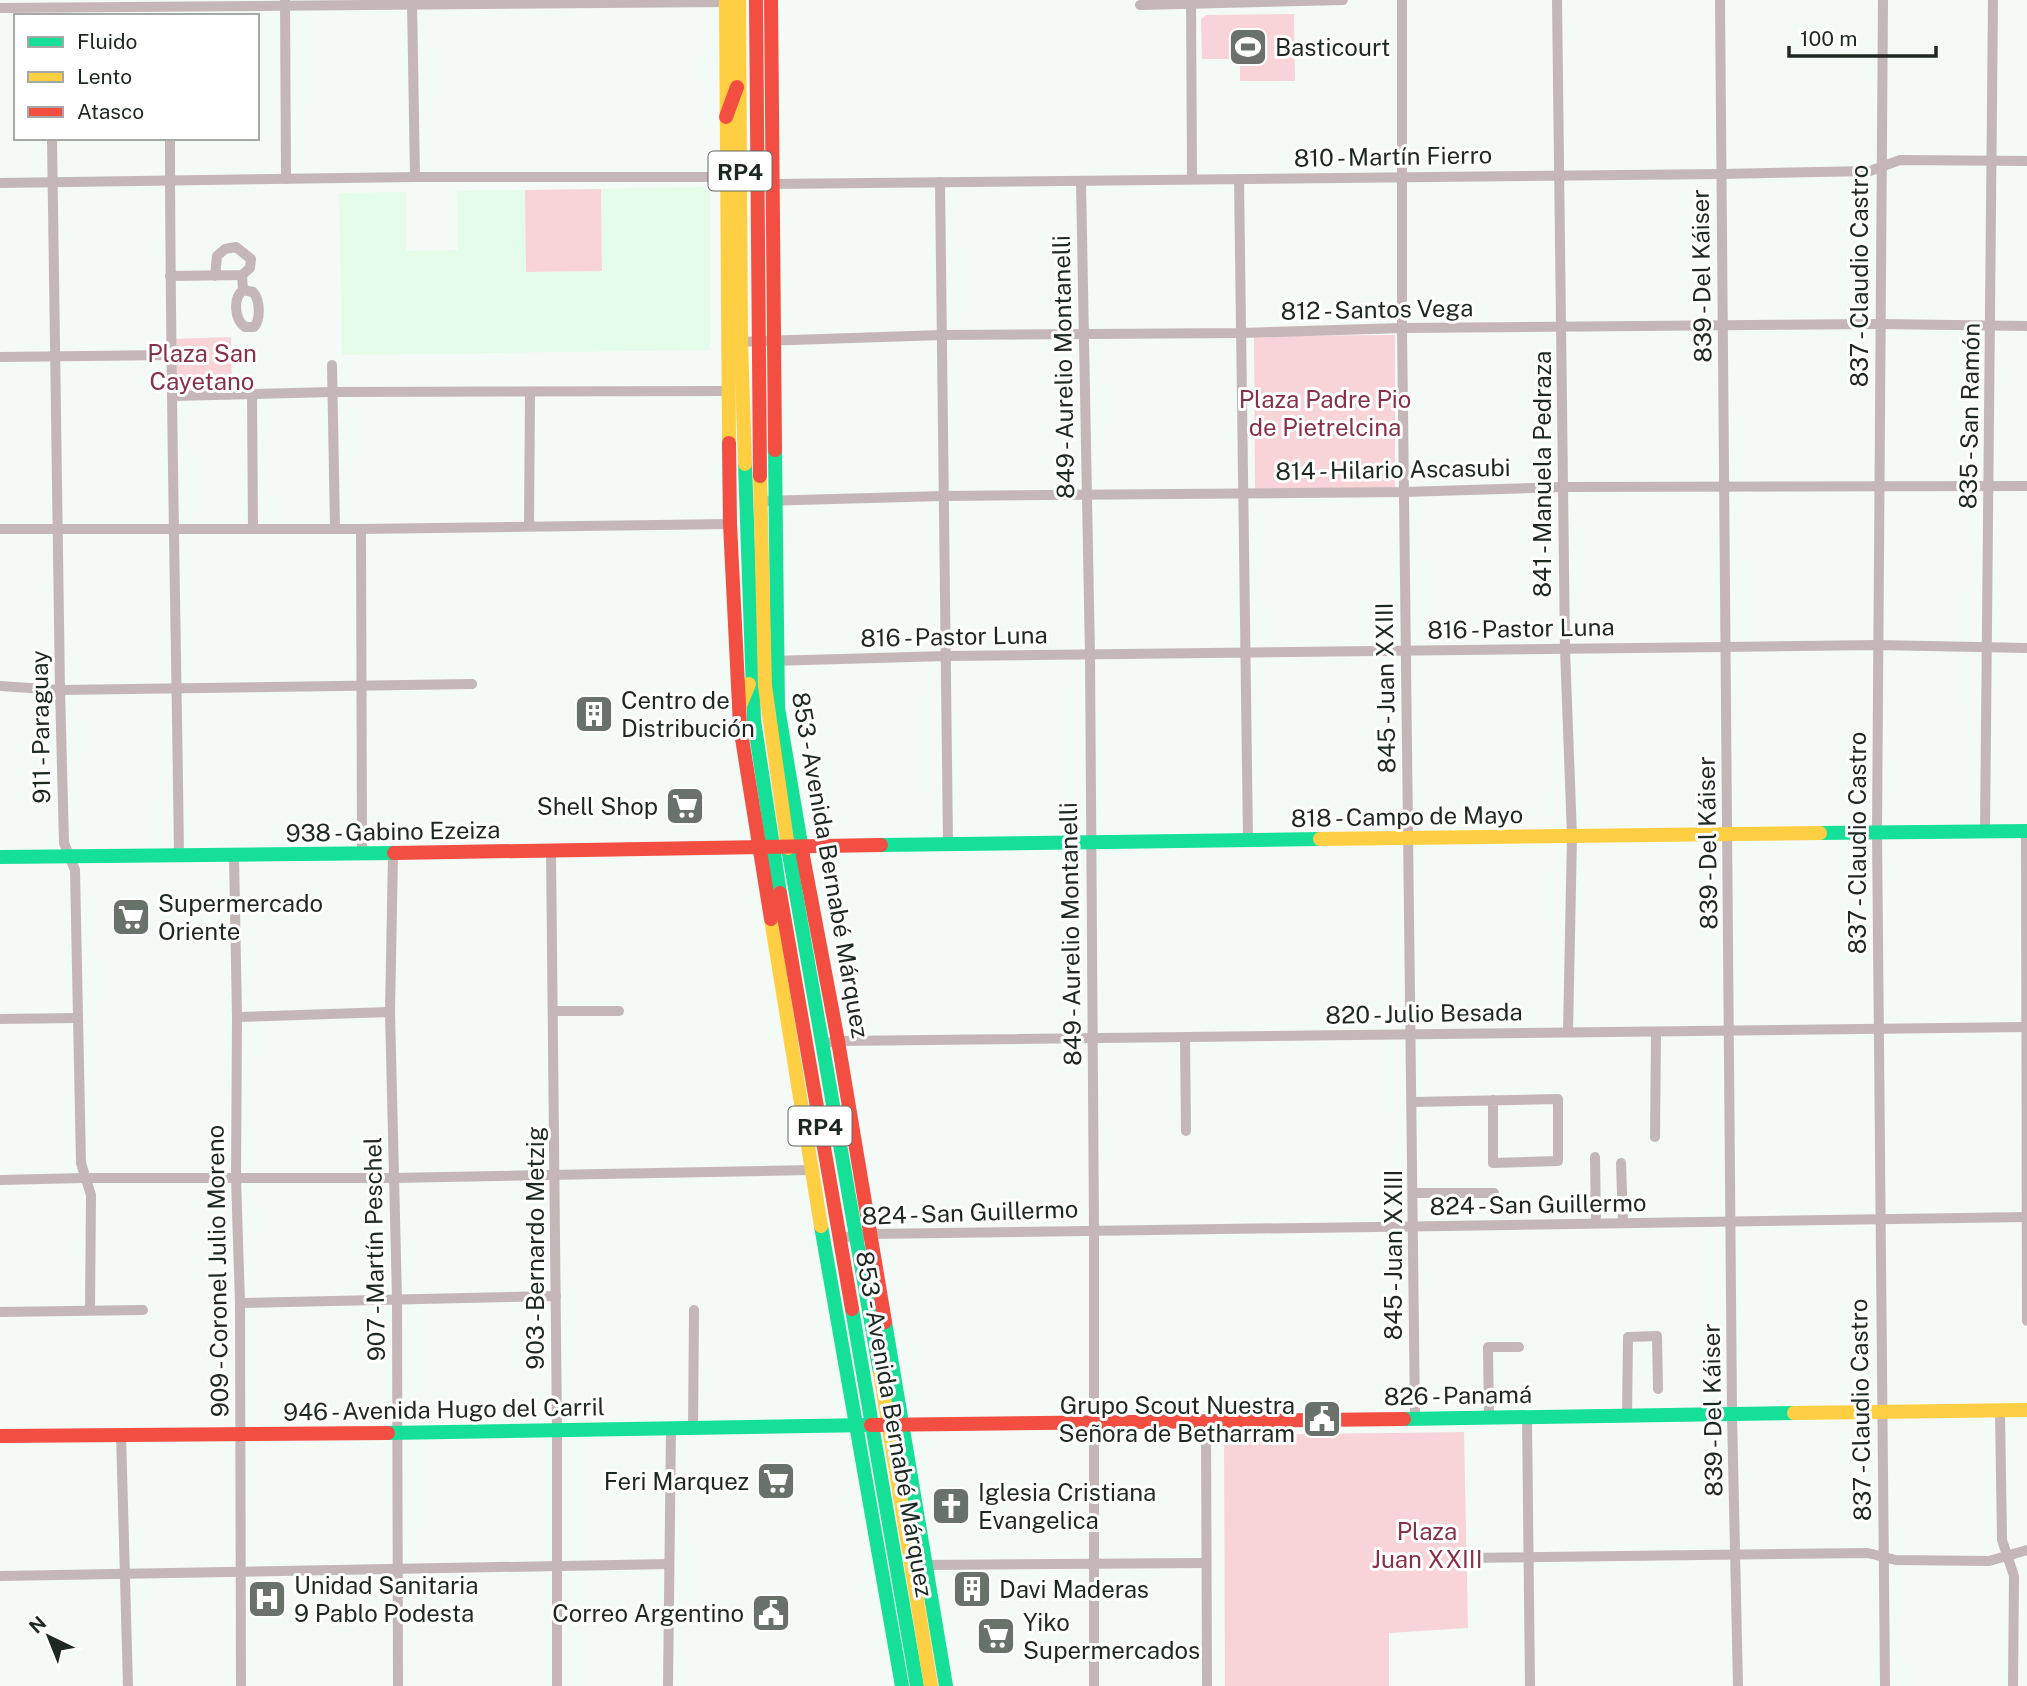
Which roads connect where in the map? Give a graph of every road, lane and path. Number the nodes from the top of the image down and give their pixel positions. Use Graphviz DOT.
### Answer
graph roads {
  1 [pos="756,0"];
  2 [pos="771,0"];
  3 [pos="1343,0"];
  4 [pos="1402,0"];
  5 [pos="1557,0"];
  6 [pos="1720,0"];
  7 [pos="1883,0"];
  8 [pos="1993,0"];
  9 [pos="731,1"];
  10 [pos="1191,1"];
  11 [pos="525,2"];
  12 [pos="285,3"];
  13 [pos="412,3"];
  14 [pos="1140,5"];
  15 [pos="170,7"];
  16 [pos="0,8"];
  17 [pos="51,8"];
  18 [pos="740,79"];
  19 [pos="726,117"];
  20 [pos="52,140"];
  21 [pos="170,140"];
  22 [pos="1992,161"];
  23 [pos="2027,161"];
  24 [pos="1880,168"];
  25 [pos="1721,174"];
  26 [pos="1560,175"];
  27 [pos="415,177"];
  28 [pos="727,177"];
  29 [pos="1401,177"];
  30 [pos="286,179"];
  31 [pos="1192,179"];
  32 [pos="1238,179"];
  33 [pos="170,180"];
  34 [pos="940,182"];
  35 [pos="1081,182"];
  36 [pos="0,183"];
  37 [pos="53,183"];
  38 [pos="764,184"];
  39 [pos="242,275"];
  40 [pos="170,276"];
  41 [pos="215,276"];
  42 [pos="243,290"];
  43 [pos="1880,324"];
  44 [pos="1723,325"];
  45 [pos="1991,325"];
  46 [pos="2027,326"];
  47 [pos="1562,327"];
  48 [pos="1402,328"];
  49 [pos="1082,333"];
  50 [pos="1242,333"];
  51 [pos="942,335"];
  52 [pos="766,341"];
  53 [pos="734,342"];
  54 [pos="171,355"];
  55 [pos="0,357"];
  56 [pos="55,357"];
  57 [pos="332,365"];
  58 [pos="728,391"];
  59 [pos="332,393"];
  60 [pos="530,393"];
  61 [pos="252,394"];
  62 [pos="172,396"];
  63 [pos="1878,486"];
  64 [pos="1989,486"];
  65 [pos="2027,486"];
  66 [pos="1563,487"];
  67 [pos="1724,488"];
  68 [pos="1244,492"];
  69 [pos="1404,492"];
  70 [pos="1087,495"];
  71 [pos="943,496"];
  72 [pos="767,501"];
  73 [pos="730,524"];
  74 [pos="529,525"];
  75 [pos="175,528"];
  76 [pos="335,528"];
  77 [pos="0,529"];
  78 [pos="57,529"];
  79 [pos="253,529"];
  80 [pos="361,529"];
  81 [pos="1877,645"];
  82 [pos="1724,646"];
  83 [pos="1986,648"];
  84 [pos="2027,648"];
  85 [pos="1565,649"];
  86 [pos="1405,650"];
  87 [pos="1247,654"];
  88 [pos="1090,655"];
  89 [pos="946,656"];
  90 [pos="770,661"];
  91 [pos="751,680"];
  92 [pos="472,684"];
  93 [pos="0,685"];
  94 [pos="360,686"];
  95 [pos="177,689"];
  96 [pos="60,690"];
  97 [pos="739,708"];
  98 [pos="2027,831"];
  99 [pos="1877,832"];
  100 [pos="1985,832"];
  101 [pos="1728,835"];
  102 [pos="1572,836"];
  103 [pos="1408,838"];
  104 [pos="1248,841"];
  105 [pos="1090,842"];
  106 [pos="948,844"];
  107 [pos="765,846"];
  108 [pos="794,846"];
  109 [pos="551,851"];
  110 [pos="362,853"];
  111 [pos="393,854"];
  112 [pos="179,856"];
  113 [pos="234,856"];
  114 [pos="0,857"];
  115 [pos="70,857"];
  116 [pos="619,1011"];
  117 [pos="390,1012"];
  118 [pos="553,1012"];
  119 [pos="237,1017"];
  120 [pos="77,1018"];
  121 [pos="0,1019"];
  122 [pos="2026,1027"];
  123 [pos="1879,1029"];
  124 [pos="1730,1031"];
  125 [pos="1568,1032"];
  126 [pos="1656,1032"];
  127 [pos="1411,1034"];
  128 [pos="1185,1038"];
  129 [pos="1093,1040"];
  130 [pos="838,1041"];
  131 [pos="821,1044"];
  132 [pos="1493,1100"];
  133 [pos="1412,1102"];
  134 [pos="1186,1131"];
  135 [pos="1655,1137"];
  136 [pos="1595,1157"];
  137 [pos="1621,1163"];
  138 [pos="811,1170"];
  139 [pos="555,1174"];
  140 [pos="84,1178"];
  141 [pos="393,1178"];
  142 [pos="236,1179"];
  143 [pos="0,1180"];
  144 [pos="1494,1192"];
  145 [pos="1414,1193"];
  146 [pos="2027,1217"];
  147 [pos="1879,1220"];
  148 [pos="1596,1223"];
  149 [pos="1623,1223"];
  150 [pos="1731,1223"];
  151 [pos="1413,1227"];
  152 [pos="1094,1230"];
  153 [pos="863,1235"];
  154 [pos="839,1238"];
  155 [pos="556,1296"];
  156 [pos="397,1299"];
  157 [pos="240,1303"];
  158 [pos="90,1310"];
  159 [pos="143,1310"];
  160 [pos="694,1310"];
  161 [pos="0,1312"];
  162 [pos="2027,1321"];
  163 [pos="1519,1347"];
  164 [pos="1658,1389"];
  165 [pos="2027,1410"];
  166 [pos="2000,1411"];
  167 [pos="1881,1413"];
  168 [pos="1732,1414"];
  169 [pos="1628,1416"];
  170 [pos="1415,1418"];
  171 [pos="1489,1418"];
  172 [pos="1527,1418"];
  173 [pos="1206,1422"];
  174 [pos="1094,1423"];
  175 [pos="896,1424"];
  176 [pos="865,1425"];
  177 [pos="671,1428"];
  178 [pos="693,1428"];
  179 [pos="557,1431"];
  180 [pos="240,1433"];
  181 [pos="399,1433"];
  182 [pos="121,1434"];
  183 [pos="0,1436"];
  184 [pos="2027,1550"];
  185 [pos="1734,1554"];
  186 [pos="2007,1556"];
  187 [pos="1529,1557"];
  188 [pos="1883,1557"];
  189 [pos="1466,1558"];
  190 [pos="1094,1563"];
  191 [pos="1206,1563"];
  192 [pos="669,1564"];
  193 [pos="925,1565"];
  194 [pos="556,1566"];
  195 [pos="398,1569"];
  196 [pos="240,1571"];
  197 [pos="124,1573"];
  198 [pos="0,1576"];
  199 [pos="128,1686"];
  200 [pos="241,1686"];
  201 [pos="398,1686"];
  202 [pos="557,1686"];
  203 [pos="668,1686"];
  204 [pos="902,1686"];
  205 [pos="917,1686"];
  206 [pos="931,1686"];
  207 [pos="946,1686"];
  208 [pos="1094,1686"];
  209 [pos="1208,1686"];
  210 [pos="1530,1686"];
  211 [pos="1738,1686"];
  212 [pos="1885,1686"];
  213 [pos="2013,1686"];
  1 -- 38 [label="street, 853 - Avenida Bernabé Márquez / RP4"];
  2 -- 38 [label="street, 853 - Avenida Bernabé Márquez"];
  3 -- 10 [label="street"];
  4 -- 29 [label="street, 845 - Juan XXIII"];
  5 -- 26 [label="street, 841 - Manuela Pedraza"];
  6 -- 25 [label="street, 839 - Del Káiser"];
  7 -- 24 [label="street, 837 - Claudio Castro"];
  8 -- 22 [label="street, 835 - San Ramón"];
  9 -- 11 [label="street"];
  9 -- 18 [label="street, 853 - Avenida Bernabé Márquez / RP4"];
  9 -- 19 [label="street, 853 - Avenida Bernabé Márquez"];
  10 -- 14 [label="street"];
  10 -- 31 [label="street"];
  11 -- 13 [label="street"];
  12 -- 13 [label="street"];
  12 -- 15 [label="street"];
  12 -- 30 [label="street"];
  13 -- 27 [label="street"];
  15 -- 17 [label="street"];
  16 -- 17 [label="street"];
  18 -- 19 [label="street"];
  18 -- 53 [label="street, 853 - Avenida Bernabé Márquez / RP4"];
  19 -- 28 [label="street, 853 - Avenida Bernabé Márquez"];
  20 -- 37 [label="street, 911 - Paraguay"];
  21 -- 33 [label="street"];
  22 -- 23 [label="street, 810 - Martín Fierro"];
  22 -- 24 [label="street, 810 - Martín Fierro"];
  22 -- 45 [label="street, 835 - San Ramón"];
  24 -- 25 [label="street, 810 - Martín Fierro"];
  24 -- 43 [label="street, 837 - Claudio Castro"];
  25 -- 26 [label="street, 810 - Martín Fierro"];
  25 -- 44 [label="street, 839 - Del Káiser"];
  26 -- 29 [label="street, 810 - Martín Fierro"];
  26 -- 47 [label="street, 841 - Manuela Pedraza"];
  27 -- 28 [label="street"];
  27 -- 30 [label="street"];
  28 -- 53 [label="street, 853 - Avenida Bernabé Márquez"];
  29 -- 32 [label="street, 810 - Martín Fierro"];
  29 -- 48 [label="street, 845 - Juan XXIII"];
  30 -- 33 [label="street"];
  31 -- 32 [label="street, 810 - Martín Fierro"];
  31 -- 35 [label="street, 810 - Martín Fierro"];
  32 -- 50 [label="street"];
  33 -- 37 [label="street"];
  33 -- 40 [label="street"];
  34 -- 35 [label="street, 810 - Martín Fierro"];
  34 -- 38 [label="street, 810 - Martín Fierro"];
  34 -- 51 [label="street"];
  35 -- 49 [label="street, 849 - Aurelio Montanelli"];
  36 -- 37 [label="street"];
  37 -- 56 [label="street, 911 - Paraguay"];
  38 -- 52 [label="street, 853 - Avenida Bernabé Márquez / RP4"];
  39 -- 41 [label="street"];
  39 -- 41 [label="street"];
  39 -- 42 [label="street"];
  40 -- 41 [label="street"];
  40 -- 54 [label="street"];
  43 -- 44 [label="street, 812 - Santos Vega"];
  43 -- 45 [label="street, 812 - Santos Vega"];
  43 -- 63 [label="street, 837 - Claudio Castro"];
  44 -- 47 [label="street, 812 - Santos Vega"];
  44 -- 67 [label="street, 839 - Del Káiser"];
  45 -- 46 [label="street, 812 - Santos Vega"];
  45 -- 64 [label="street, 835 - San Ramón"];
  47 -- 48 [label="street, 812 - Santos Vega"];
  47 -- 66 [label="street, 841 - Manuela Pedraza"];
  48 -- 50 [label="street, 812 - Santos Vega"];
  48 -- 69 [label="street, 845 - Juan XXIII"];
  49 -- 50 [label="street, 812 - Santos Vega"];
  49 -- 51 [label="street, 812 - Santos Vega"];
  49 -- 70 [label="street, 849 - Aurelio Montanelli"];
  50 -- 68 [label="street"];
  51 -- 52 [label="street, 812 - Santos Vega"];
  51 -- 71 [label="street"];
  52 -- 53 [label="street, 812 - Santos Vega"];
  52 -- 72 [label="street, 853 - Avenida Bernabé Márquez / RP4"];
  53 -- 58 [label="street, 853 - Avenida Bernabé Márquez"];
  53 -- 91 [label="street, 853 - Avenida Bernabé Márquez / RP4"];
  54 -- 56 [label="street"];
  54 -- 62 [label="street"];
  55 -- 56 [label="street"];
  56 -- 78 [label="street, 911 - Paraguay"];
  57 -- 59 [label="street"];
  58 -- 60 [label="street"];
  58 -- 73 [label="street, 853 - Avenida Bernabé Márquez"];
  59 -- 60 [label="street"];
  59 -- 61 [label="street"];
  59 -- 76 [label="street"];
  60 -- 74 [label="street"];
  61 -- 62 [label="street"];
  61 -- 79 [label="street"];
  62 -- 75 [label="street"];
  63 -- 64 [label="street, 814 - Hilario Ascasubi"];
  63 -- 67 [label="street, 814 - Hilario Ascasubi"];
  63 -- 81 [label="street, 837 - Claudio Castro"];
  64 -- 65 [label="street, 814 - Hilario Ascasubi"];
  64 -- 83 [label="street, 835 - San Ramón"];
  66 -- 67 [label="street, 814 - Hilario Ascasubi"];
  66 -- 69 [label="street, 814 - Hilario Ascasubi"];
  66 -- 85 [label="street, 841 - Manuela Pedraza"];
  67 -- 82 [label="street, 839 - Del Káiser"];
  68 -- 69 [label="street, 814 - Hilario Ascasubi"];
  68 -- 70 [label="street, 814 - Hilario Ascasubi"];
  68 -- 87 [label="street"];
  69 -- 86 [label="street, 845 - Juan XXIII"];
  70 -- 71 [label="street, 814 - Hilario Ascasubi"];
  70 -- 88 [label="street, 849 - Aurelio Montanelli"];
  71 -- 72 [label="street, 814 - Hilario Ascasubi"];
  71 -- 89 [label="street"];
  72 -- 90 [label="street, 853 - Avenida Bernabé Márquez / RP4"];
  73 -- 74 [label="street"];
  73 -- 97 [label="street, 853 - Avenida Bernabé Márquez"];
  74 -- 80 [label="street"];
  75 -- 78 [label="street"];
  75 -- 79 [label="street"];
  75 -- 95 [label="street"];
  76 -- 79 [label="street"];
  76 -- 80 [label="street"];
  77 -- 78 [label="street"];
  78 -- 96 [label="street, 911 - Paraguay"];
  80 -- 94 [label="street"];
  81 -- 82 [label="street, 816 - Pastor Luna"];
  81 -- 83 [label="street, 816 - Pastor Luna"];
  81 -- 99 [label="street, 837 - Claudio Castro"];
  82 -- 85 [label="street, 816 - Pastor Luna"];
  82 -- 101 [label="street, 839 - Del Káiser"];
  83 -- 84 [label="street, 816 - Pastor Luna"];
  83 -- 100 [label="street, 835 - San Ramón"];
  85 -- 86 [label="street, 816 - Pastor Luna"];
  85 -- 102 [label="street, 841 - Manuela Pedraza"];
  86 -- 87 [label="street, 816 - Pastor Luna"];
  86 -- 103 [label="street, 845 - Juan XXIII"];
  87 -- 88 [label="street, 816 - Pastor Luna"];
  87 -- 104 [label="street"];
  88 -- 89 [label="street, 816 - Pastor Luna"];
  88 -- 105 [label="street, 849 - Aurelio Montanelli"];
  89 -- 90 [label="street, 816 - Pastor Luna"];
  89 -- 106 [label="street"];
  90 -- 108 [label="street, 853 - Avenida Bernabé Márquez / RP4"];
  91 -- 97 [label="street"];
  91 -- 107 [label="street, 853 - Avenida Bernabé Márquez / RP4"];
  92 -- 94 [label="street"];
  93 -- 96 [label="street"];
  94 -- 95 [label="street"];
  94 -- 110 [label="street"];
  95 -- 96 [label="street"];
  95 -- 112 [label="street"];
  96 -- 115 [label="street, 911 - Paraguay"];
  97 -- 107 [label="street, 853 - Avenida Bernabé Márquez"];
  98 -- 100 [label="street, 818 - Campo de Mayo"];
  98 -- 122 [label="street"];
  99 -- 100 [label="street, 818 - Campo de Mayo"];
  99 -- 101 [label="street, 818 - Campo de Mayo"];
  99 -- 123 [label="street, 837 - Claudio Castro"];
  101 -- 102 [label="street, 818 - Campo de Mayo"];
  101 -- 124 [label="street, 839 - Del Káiser"];
  102 -- 103 [label="street, 818 - Campo de Mayo"];
  102 -- 125 [label="street, 841 - Manuela Pedraza"];
  103 -- 104 [label="street, 818 - Campo de Mayo"];
  103 -- 127 [label="street, 845 - Juan XXIII"];
  104 -- 105 [label="street, 818 - Campo de Mayo"];
  105 -- 106 [label="street, 818 - Campo de Mayo"];
  105 -- 129 [label="street, 849 - Aurelio Montanelli"];
  106 -- 108 [label="street, 818 - Campo de Mayo"];
  107 -- 108 [label="street, 938 - Gabino Ezeiza"];
  107 -- 109 [label="street, 938 - Gabino Ezeiza"];
  107 -- 138 [label="street, 853 - Avenida Bernabé Márquez"];
  107 -- 154 [label="street, 853 - Avenida Bernabé Márquez / RP4"];
  108 -- 130 [label="street, 853 - Avenida Bernabé Márquez"];
  108 -- 131 [label="street, 853 - Avenida Bernabé Márquez / RP4"];
  109 -- 111 [label="street, 938 - Gabino Ezeiza"];
  109 -- 118 [label="street, 903 - Bernardo Metzig"];
  110 -- 111 [label="street, 938 - Gabino Ezeiza"];
  110 -- 113 [label="street, 938 - Gabino Ezeiza"];
  111 -- 117 [label="street, 907 - Martín Peschel"];
  112 -- 113 [label="street, 938 - Gabino Ezeiza"];
  112 -- 115 [label="street, 938 - Gabino Ezeiza"];
  113 -- 119 [label="street, 909 - Coronel Julio Moreno"];
  114 -- 115 [label="street, 938 - Gabino Ezeiza"];
  115 -- 120 [label="street, 911 - Paraguay"];
  116 -- 118 [label="street"];
  117 -- 119 [label="street"];
  117 -- 141 [label="street, 907 - Martín Peschel"];
  118 -- 139 [label="street, 903 - Bernardo Metzig"];
  119 -- 142 [label="street, 909 - Coronel Julio Moreno"];
  120 -- 121 [label="street"];
  120 -- 140 [label="street, 911 - Paraguay"];
  122 -- 123 [label="street, 820 - Julio Besada"];
  122 -- 146 [label="street"];
  123 -- 124 [label="street, 820 - Julio Besada"];
  123 -- 147 [label="street, 837 - Claudio Castro"];
  124 -- 126 [label="street, 820 - Julio Besada"];
  124 -- 150 [label="street, 839 - Del Káiser"];
  125 -- 126 [label="street, 820 - Julio Besada"];
  125 -- 127 [label="street, 820 - Julio Besada"];
  126 -- 135 [label="street"];
  127 -- 128 [label="street, 820 - Julio Besada"];
  127 -- 133 [label="street, 845 - Juan XXIII"];
  128 -- 129 [label="street, 820 - Julio Besada"];
  128 -- 134 [label="street"];
  129 -- 130 [label="street, 820 - Julio Besada"];
  129 -- 152 [label="street, 849 - Aurelio Montanelli"];
  130 -- 131 [label="street, 820 - Julio Besada"];
  130 -- 153 [label="street, 853 - Avenida Bernabé Márquez"];
  131 -- 153 [label="street, 853 - Avenida Bernabé Márquez / RP4"];
  132 -- 132 [label="street"];
  132 -- 133 [label="street"];
  133 -- 145 [label="street, 845 - Juan XXIII"];
  136 -- 148 [label="street"];
  137 -- 149 [label="street"];
  138 -- 139 [label="street"];
  138 -- 176 [label="street, 853 - Avenida Bernabé Márquez"];
  139 -- 141 [label="street"];
  139 -- 155 [label="street, 903 - Bernardo Metzig"];
  140 -- 142 [label="street"];
  140 -- 143 [label="street"];
  140 -- 158 [label="street, 911 - Paraguay"];
  141 -- 142 [label="street"];
  141 -- 156 [label="street, 907 - Martín Peschel"];
  142 -- 157 [label="street, 909 - Coronel Julio Moreno"];
  144 -- 145 [label="street"];
  145 -- 151 [label="street, 845 - Juan XXIII"];
  146 -- 147 [label="street, 824 - San Guillermo"];
  146 -- 162 [label="street"];
  147 -- 150 [label="street, 824 - San Guillermo"];
  147 -- 167 [label="street, 837 - Claudio Castro"];
  148 -- 149 [label="street, 824 - San Guillermo"];
  148 -- 151 [label="street, 824 - San Guillermo"];
  149 -- 150 [label="street, 824 - San Guillermo"];
  150 -- 168 [label="street, 839 - Del Káiser"];
  151 -- 152 [label="street, 824 - San Guillermo"];
  151 -- 170 [label="street, 845 - Juan XXIII"];
  152 -- 153 [label="street, 824 - San Guillermo"];
  152 -- 174 [label="street, 849 - Aurelio Montanelli"];
  153 -- 154 [label="street, 824 - San Guillermo"];
  153 -- 175 [label="street, 853 - Avenida Bernabé Márquez / RP4"];
  154 -- 176 [label="street, 853 - Avenida Bernabé Márquez / RP4"];
  155 -- 156 [label="street"];
  155 -- 179 [label="street, 903 - Bernardo Metzig"];
  156 -- 157 [label="street"];
  156 -- 181 [label="street, 907 - Martín Peschel"];
  157 -- 180 [label="street, 909 - Coronel Julio Moreno"];
  158 -- 159 [label="street"];
  158 -- 161 [label="street"];
  160 -- 178 [label="street"];
  163 -- 171 [label="street"];
  164 -- 169 [label="street"];
  165 -- 166 [label="street, 826 - Panamá"];
  166 -- 167 [label="street, 826 - Panamá"];
  166 -- 186 [label="street"];
  167 -- 168 [label="street, 826 - Panamá"];
  167 -- 188 [label="street, 837 - Claudio Castro"];
  168 -- 169 [label="street, 826 - Panamá"];
  168 -- 185 [label="street, 839 - Del Káiser"];
  169 -- 172 [label="street, 826 - Panamá"];
  170 -- 171 [label="street, 826 - Panamá"];
  170 -- 173 [label="street, 826 - Panamá"];
  171 -- 172 [label="street, 826 - Panamá"];
  172 -- 187 [label="street"];
  173 -- 174 [label="street, 826 - Panamá"];
  173 -- 191 [label="street"];
  174 -- 175 [label="street, 826 - Panamá"];
  174 -- 190 [label="street, 849 - Aurelio Montanelli"];
  175 -- 176 [label="street, 946 - Avenida Hugo del Carril"];
  175 -- 193 [label="street, 853 - Avenida Bernabé Márquez"];
  175 -- 206 [label="street, 853 - Avenida Bernabé Márquez / RP4"];
  176 -- 178 [label="street, 946 - Avenida Hugo del Carril"];
  176 -- 204 [label="street, 853 - Avenida Bernabé Márquez"];
  176 -- 205 [label="street, 853 - Avenida Bernabé Márquez / RP4"];
  177 -- 178 [label="street, 946 - Avenida Hugo del Carril"];
  177 -- 179 [label="street, 946 - Avenida Hugo del Carril"];
  177 -- 192 [label="street"];
  179 -- 181 [label="street, 946 - Avenida Hugo del Carril"];
  179 -- 194 [label="street, 903 - Bernardo Metzig"];
  180 -- 181 [label="street, 946 - Avenida Hugo del Carril"];
  180 -- 182 [label="street, 946 - Avenida Hugo del Carril"];
  180 -- 196 [label="street, 909 - Coronel Julio Moreno"];
  181 -- 195 [label="street, 907 - Martín Peschel"];
  182 -- 183 [label="street, 946 - Avenida Hugo del Carril"];
  182 -- 197 [label="street"];
  184 -- 186 [label="street"];
  185 -- 187 [label="street"];
  185 -- 188 [label="street"];
  185 -- 211 [label="street, 839 - Del Káiser"];
  186 -- 188 [label="street"];
  186 -- 213 [label="street"];
  187 -- 189 [label="street"];
  187 -- 210 [label="street"];
  188 -- 212 [label="street, 837 - Claudio Castro"];
  190 -- 191 [label="street"];
  190 -- 193 [label="street"];
  190 -- 208 [label="street, 849 - Aurelio Montanelli"];
  191 -- 209 [label="street"];
  192 -- 194 [label="street"];
  192 -- 203 [label="street"];
  193 -- 207 [label="street, 853 - Avenida Bernabé Márquez"];
  194 -- 195 [label="street"];
  194 -- 202 [label="street, 903 - Bernardo Metzig"];
  195 -- 196 [label="street"];
  195 -- 201 [label="street, 907 - Martín Peschel"];
  196 -- 197 [label="street"];
  196 -- 200 [label="street, 909 - Coronel Julio Moreno"];
  197 -- 198 [label="street"];
  197 -- 199 [label="street"];
}
